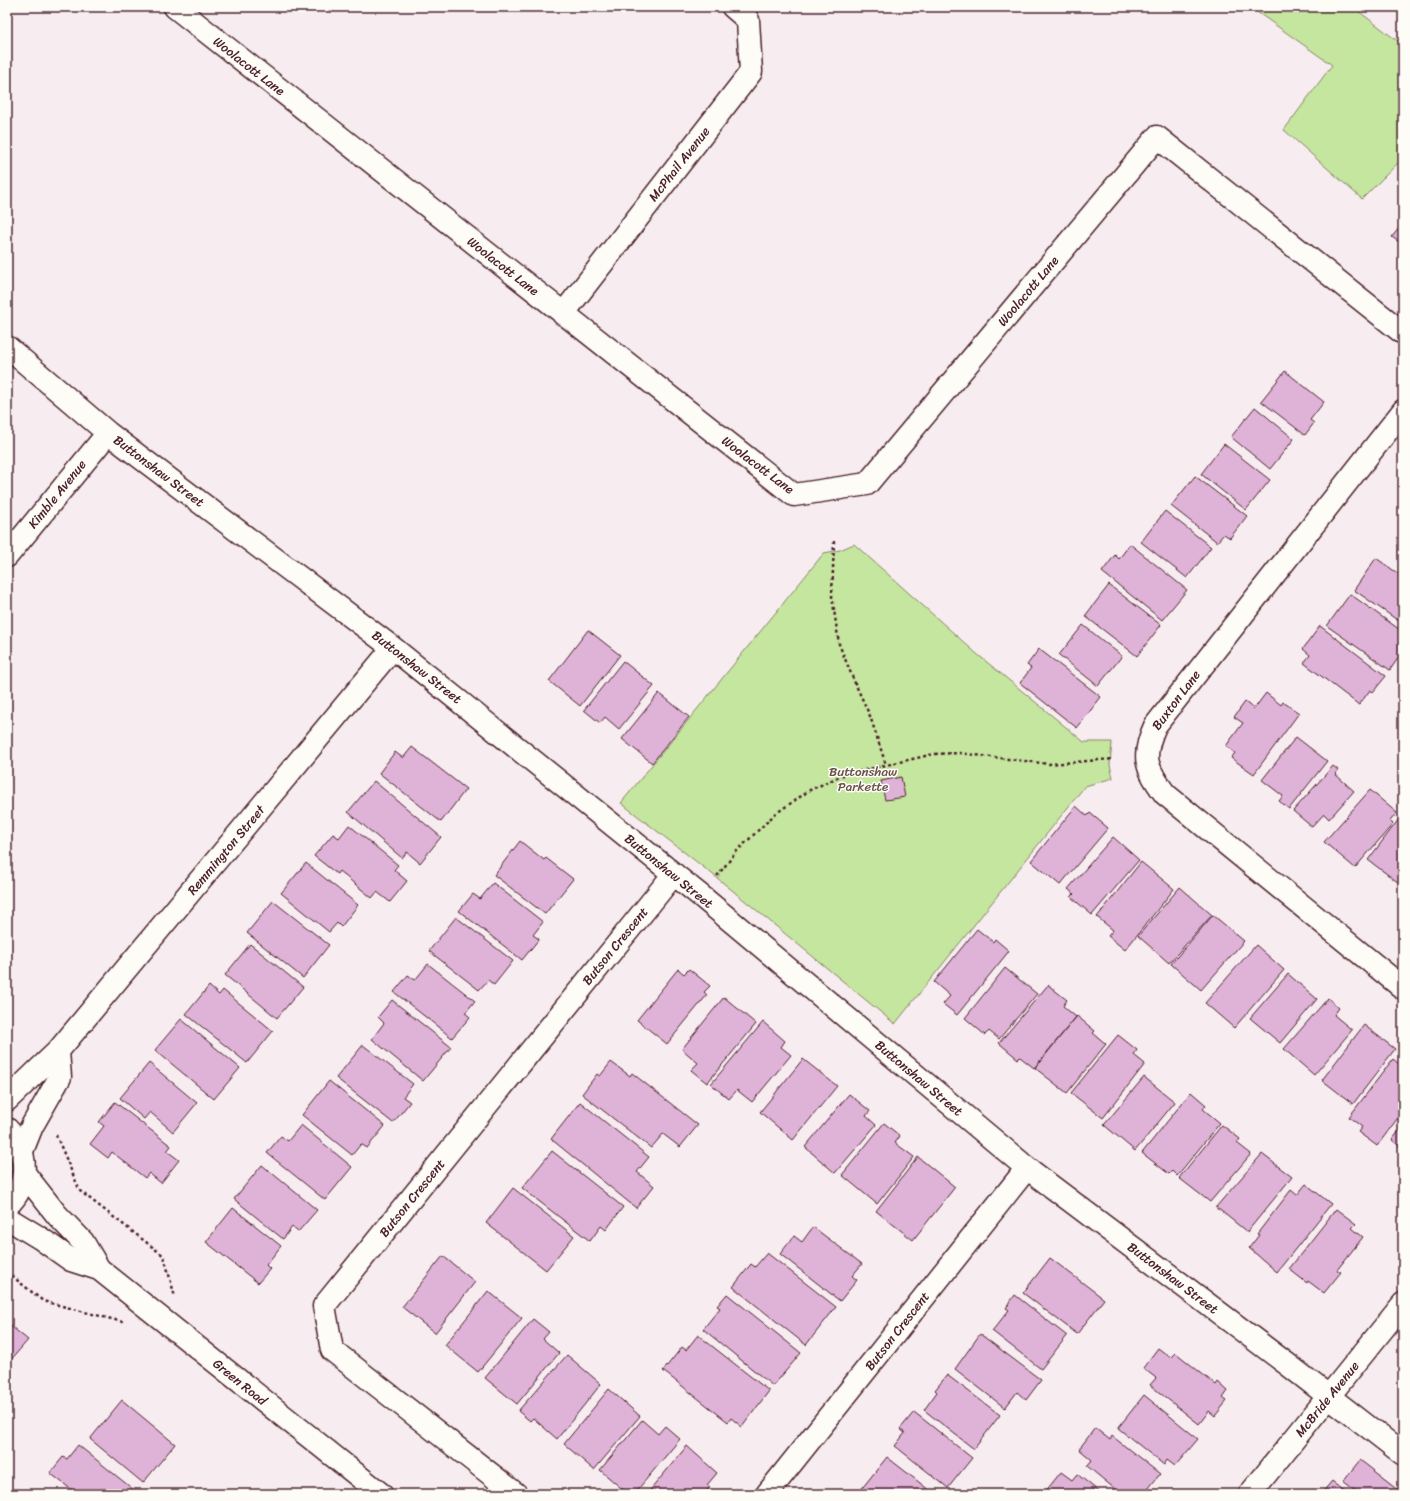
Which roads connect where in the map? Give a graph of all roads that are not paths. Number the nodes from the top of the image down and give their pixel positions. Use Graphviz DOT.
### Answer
graph roads {
  1 [pos="174,7"];
  2 [pos="733,7"];
  3 [pos="563,314"];
  4 [pos="1403,333"];
  5 [pos="7,347"];
  6 [pos="1403,411"];
  7 [pos="108,433"];
  8 [pos="7,556"];
  9 [pos="393,648"];
  10 [pos="674,874"];
  11 [pos="1403,988"];
  12 [pos="58,1051"];
  13 [pos="7,1100"];
  14 [pos="7,1129"];
  15 [pos="22,1151"];
  16 [pos="1027,1168"];
  17 [pos="24,1173"];
  18 [pos="7,1206"];
  19 [pos="7,1218"];
  20 [pos="99,1269"];
  21 [pos="1403,1304"];
  22 [pos="1330,1397"];
  23 [pos="1403,1454"];
  24 [pos="381,1494"];
  25 [pos="516,1494"];
  26 [pos="767,1494"];
  27 [pos="1250,1494"];
  1 -- 3 [label="street, Woolacott Lane"];
  2 -- 3 [label="street, McPhail Avenue"];
  3 -- 4 [label="street, Woolacott Lane"];
  5 -- 7 [label="street, Buttonshaw Street"];
  6 -- 11 [label="street, Buxton Lane"];
  7 -- 8 [label="street, Kimble Avenue"];
  7 -- 9 [label="street, Buttonshaw Street"];
  9 -- 10 [label="street, Buttonshaw Street"];
  9 -- 12 [label="street, Remmington Street"];
  10 -- 16 [label="street, Buttonshaw Street"];
  10 -- 25 [label="street, Butson Crescent"];
  12 -- 13 [label="street, Remmington Street"];
  12 -- 15 [label="street"];
  14 -- 15 [label="street"];
  15 -- 17 [label="street"];
  16 -- 22 [label="street, Buttonshaw Street"];
  16 -- 26 [label="street, Butson Crescent"];
  17 -- 18 [label="street"];
  17 -- 20 [label="street, Green Road"];
  19 -- 20 [label="street, Green Road"];
  20 -- 24 [label="street, Green Road"];
  21 -- 22 [label="street, McBride Avenue"];
  22 -- 23 [label="street, Buttonshaw Street"];
  22 -- 27 [label="street, McBride Avenue"];
}
